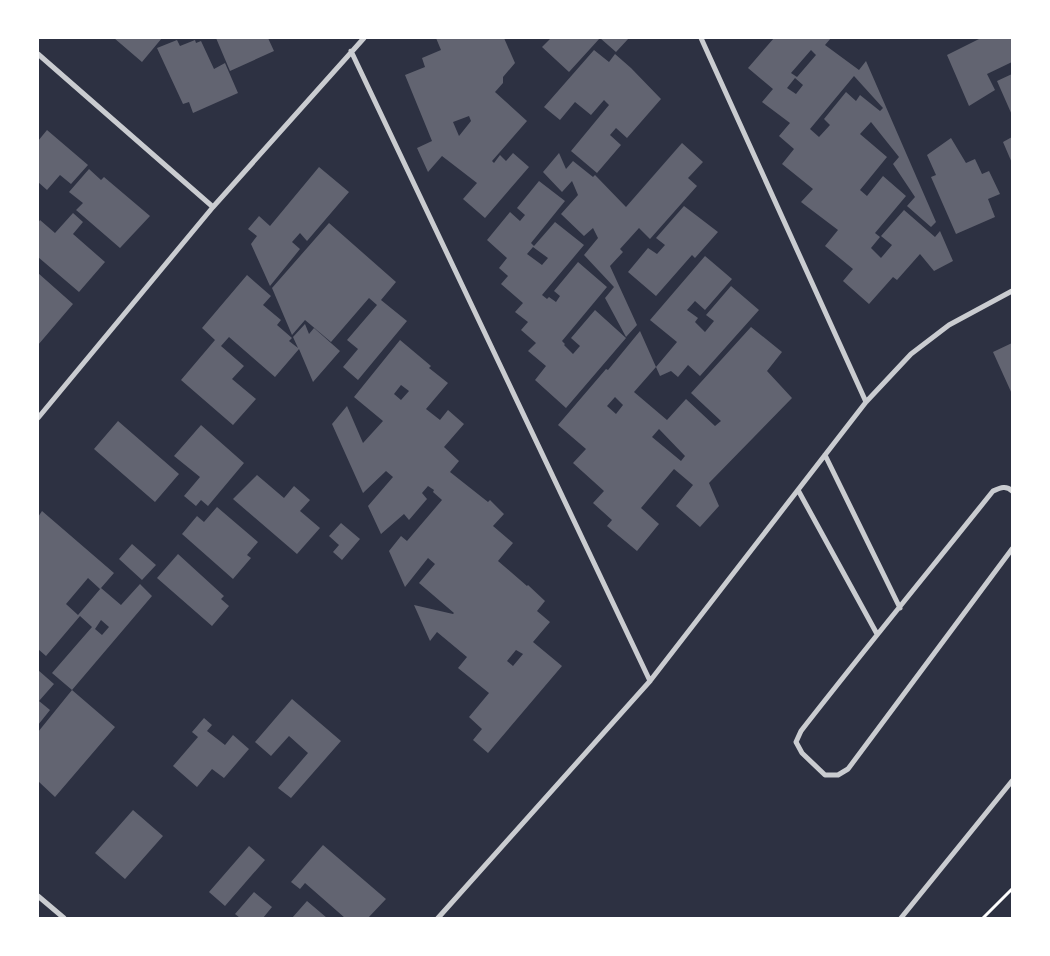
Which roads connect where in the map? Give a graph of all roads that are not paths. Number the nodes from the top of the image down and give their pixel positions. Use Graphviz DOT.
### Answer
graph roads {
  1 [pos="364,38"];
  2 [pos="701,38"];
  3 [pos="351,51"];
  4 [pos="38,54"];
  5 [pos="214,207"];
  6 [pos="1012,291"];
  7 [pos="866,402"];
  8 [pos="38,418"];
  9 [pos="825,454"];
  10 [pos="798,490"];
  11 [pos="1012,491"];
  12 [pos="1012,549"];
  13 [pos="900,608"];
  14 [pos="877,634"];
  15 [pos="650,681"];
  16 [pos="1012,781"];
  17 [pos="38,896"];
  18 [pos="64,918"];
  19 [pos="438,918"];
  20 [pos="901,918"];
  1 -- 3 [label="street"];
  2 -- 7 [label="street"];
  3 -- 5 [label="street"];
  3 -- 15 [label="street"];
  4 -- 5 [label="street"];
  5 -- 8 [label="street"];
  6 -- 7 [label="street"];
  7 -- 9 [label="street"];
  9 -- 10 [label="street"];
  9 -- 13 [label="street"];
  10 -- 14 [label="street"];
  10 -- 15 [label="street"];
  11 -- 13 [label="street"];
  12 -- 14 [label="street"];
  13 -- 14 [label="street"];
  15 -- 19 [label="street"];
  16 -- 20 [label="street"];
  17 -- 18 [label="street"];
}
